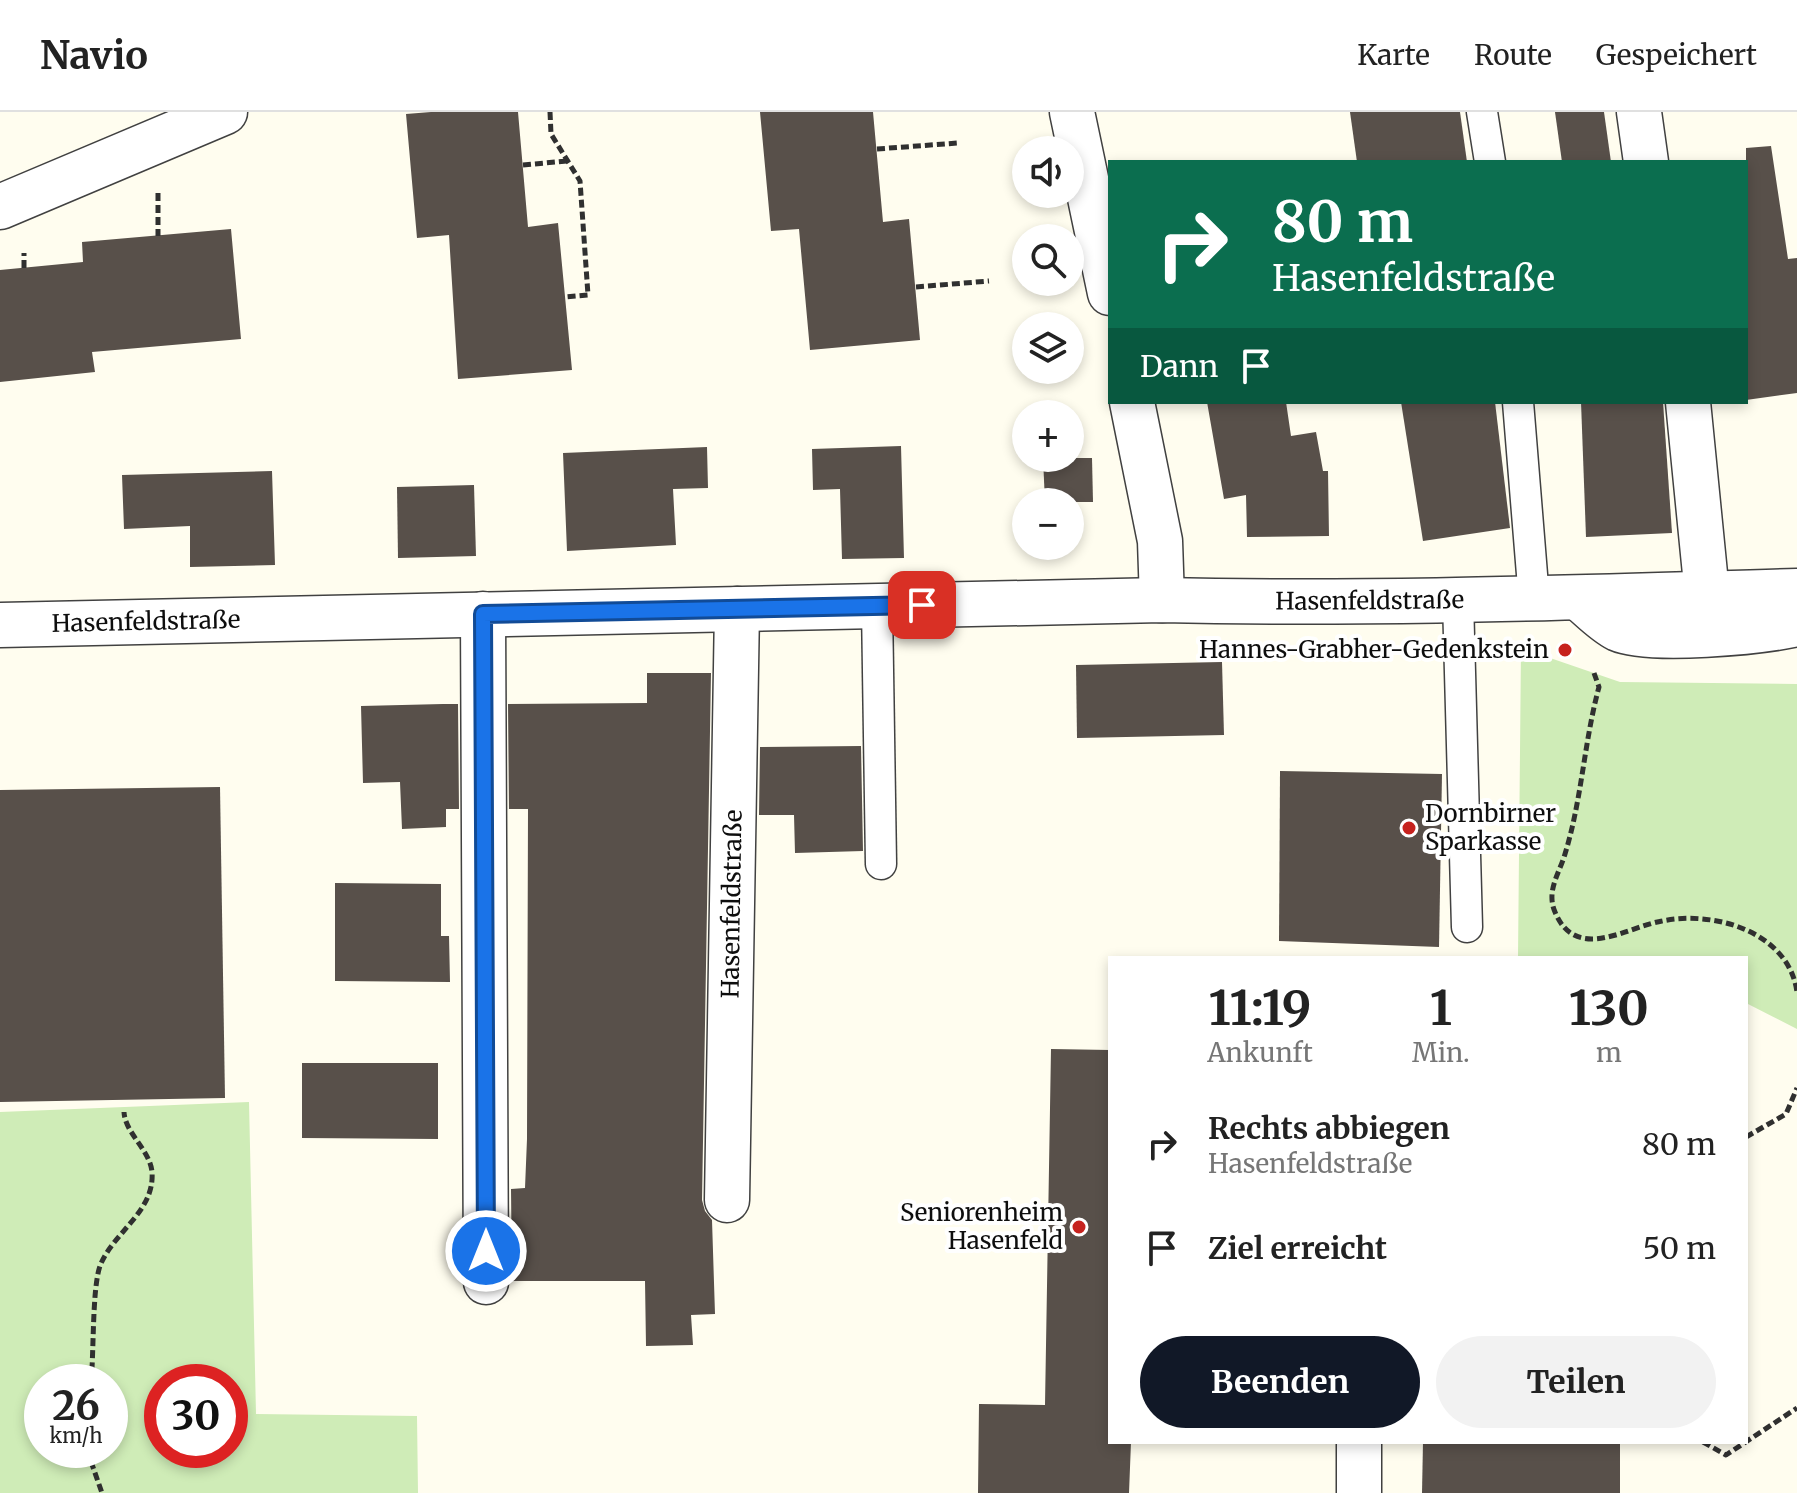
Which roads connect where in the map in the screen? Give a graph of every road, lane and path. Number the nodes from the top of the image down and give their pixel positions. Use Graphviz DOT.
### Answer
graph roads {
  1 [pos="225,112"];
  2 [pos="550,112"];
  3 [pos="1072,112"];
  4 [pos="1482,112"];
  5 [pos="1639,112"];
  6 [pos="958,143"];
  7 [pos="877,149"];
  8 [pos="1490,160"];
  9 [pos="1646,160"];
  10 [pos="567,161"];
  11 [pos="523,165"];
  12 [pos="0,207"];
  13 [pos="989,281"];
  14 [pos="1108,283"];
  15 [pos="916,287"];
  16 [pos="565,297"];
  17 [pos="1132,404"];
  18 [pos="1518,404"];
  19 [pos="1688,404"];
  20 [pos="1797,591"];
  21 [pos="1707,594"];
  22 [pos="1559,599"];
  23 [pos="1162,600"];
  24 [pos="1458,600"];
  25 [pos="877,606"];
  26 [pos="737,609"];
  27 [pos="483,614"];
  28 [pos="1797,624"];
  29 [pos="0,625"];
  30 [pos="881,864"];
  31 [pos="1467,927"];
  32 [pos="1797,992"];
  33 [pos="1797,1088"];
  34 [pos="124,1112"];
  35 [pos="1748,1136"];
  36 [pos="727,1200"];
  37 [pos="486,1282"];
  38 [pos="92,1364"];
  39 [pos="1797,1408"];
  40 [pos="1748,1440"];
  41 [pos="1359,1444"];
  42 [pos="1707,1444"];
  43 [pos="1743,1444"];
  44 [pos="93,1468"];
  45 [pos="102,1493"];
  46 [pos="1359,1493"];
  1 -- 12 [label="street"];
  2 -- 10 [label="path"];
  3 -- 14 [label="street"];
  4 -- 8 [label="lane"];
  5 -- 9 [label="street"];
  6 -- 7 [label="path"];
  10 -- 11 [label="path"];
  10 -- 16 [label="path"];
  13 -- 15 [label="path"];
  17 -- 23 [label="street"];
  18 -- 22 [label="lane"];
  19 -- 21 [label="street"];
  20 -- 21 [label="street, Hasenfeldstraße"];
  21 -- 22 [label="street, Hasenfeldstraße"];
  22 -- 24 [label="street, Hasenfeldstraße"];
  22 -- 28 [label="street"];
  22 -- 32 [label="path"];
  23 -- 24 [label="street, Hasenfeldstraße"];
  23 -- 25 [label="street, Hasenfeldstraße"];
  24 -- 31 [label="lane"];
  25 -- 26 [label="street, Hasenfeldstraße"];
  25 -- 30 [label="lane"];
  26 -- 27 [label="street, Hasenfeldstraße"];
  26 -- 36 [label="street, Hasenfeldstraße"];
  27 -- 29 [label="street, Hasenfeldstraße"];
  27 -- 37 [label="street"];
  33 -- 35 [label="path"];
  34 -- 38 [label="path"];
  39 -- 40 [label="path"];
  41 -- 46 [label="street"];
  42 -- 43 [label="path"];
  44 -- 45 [label="path"];
}
